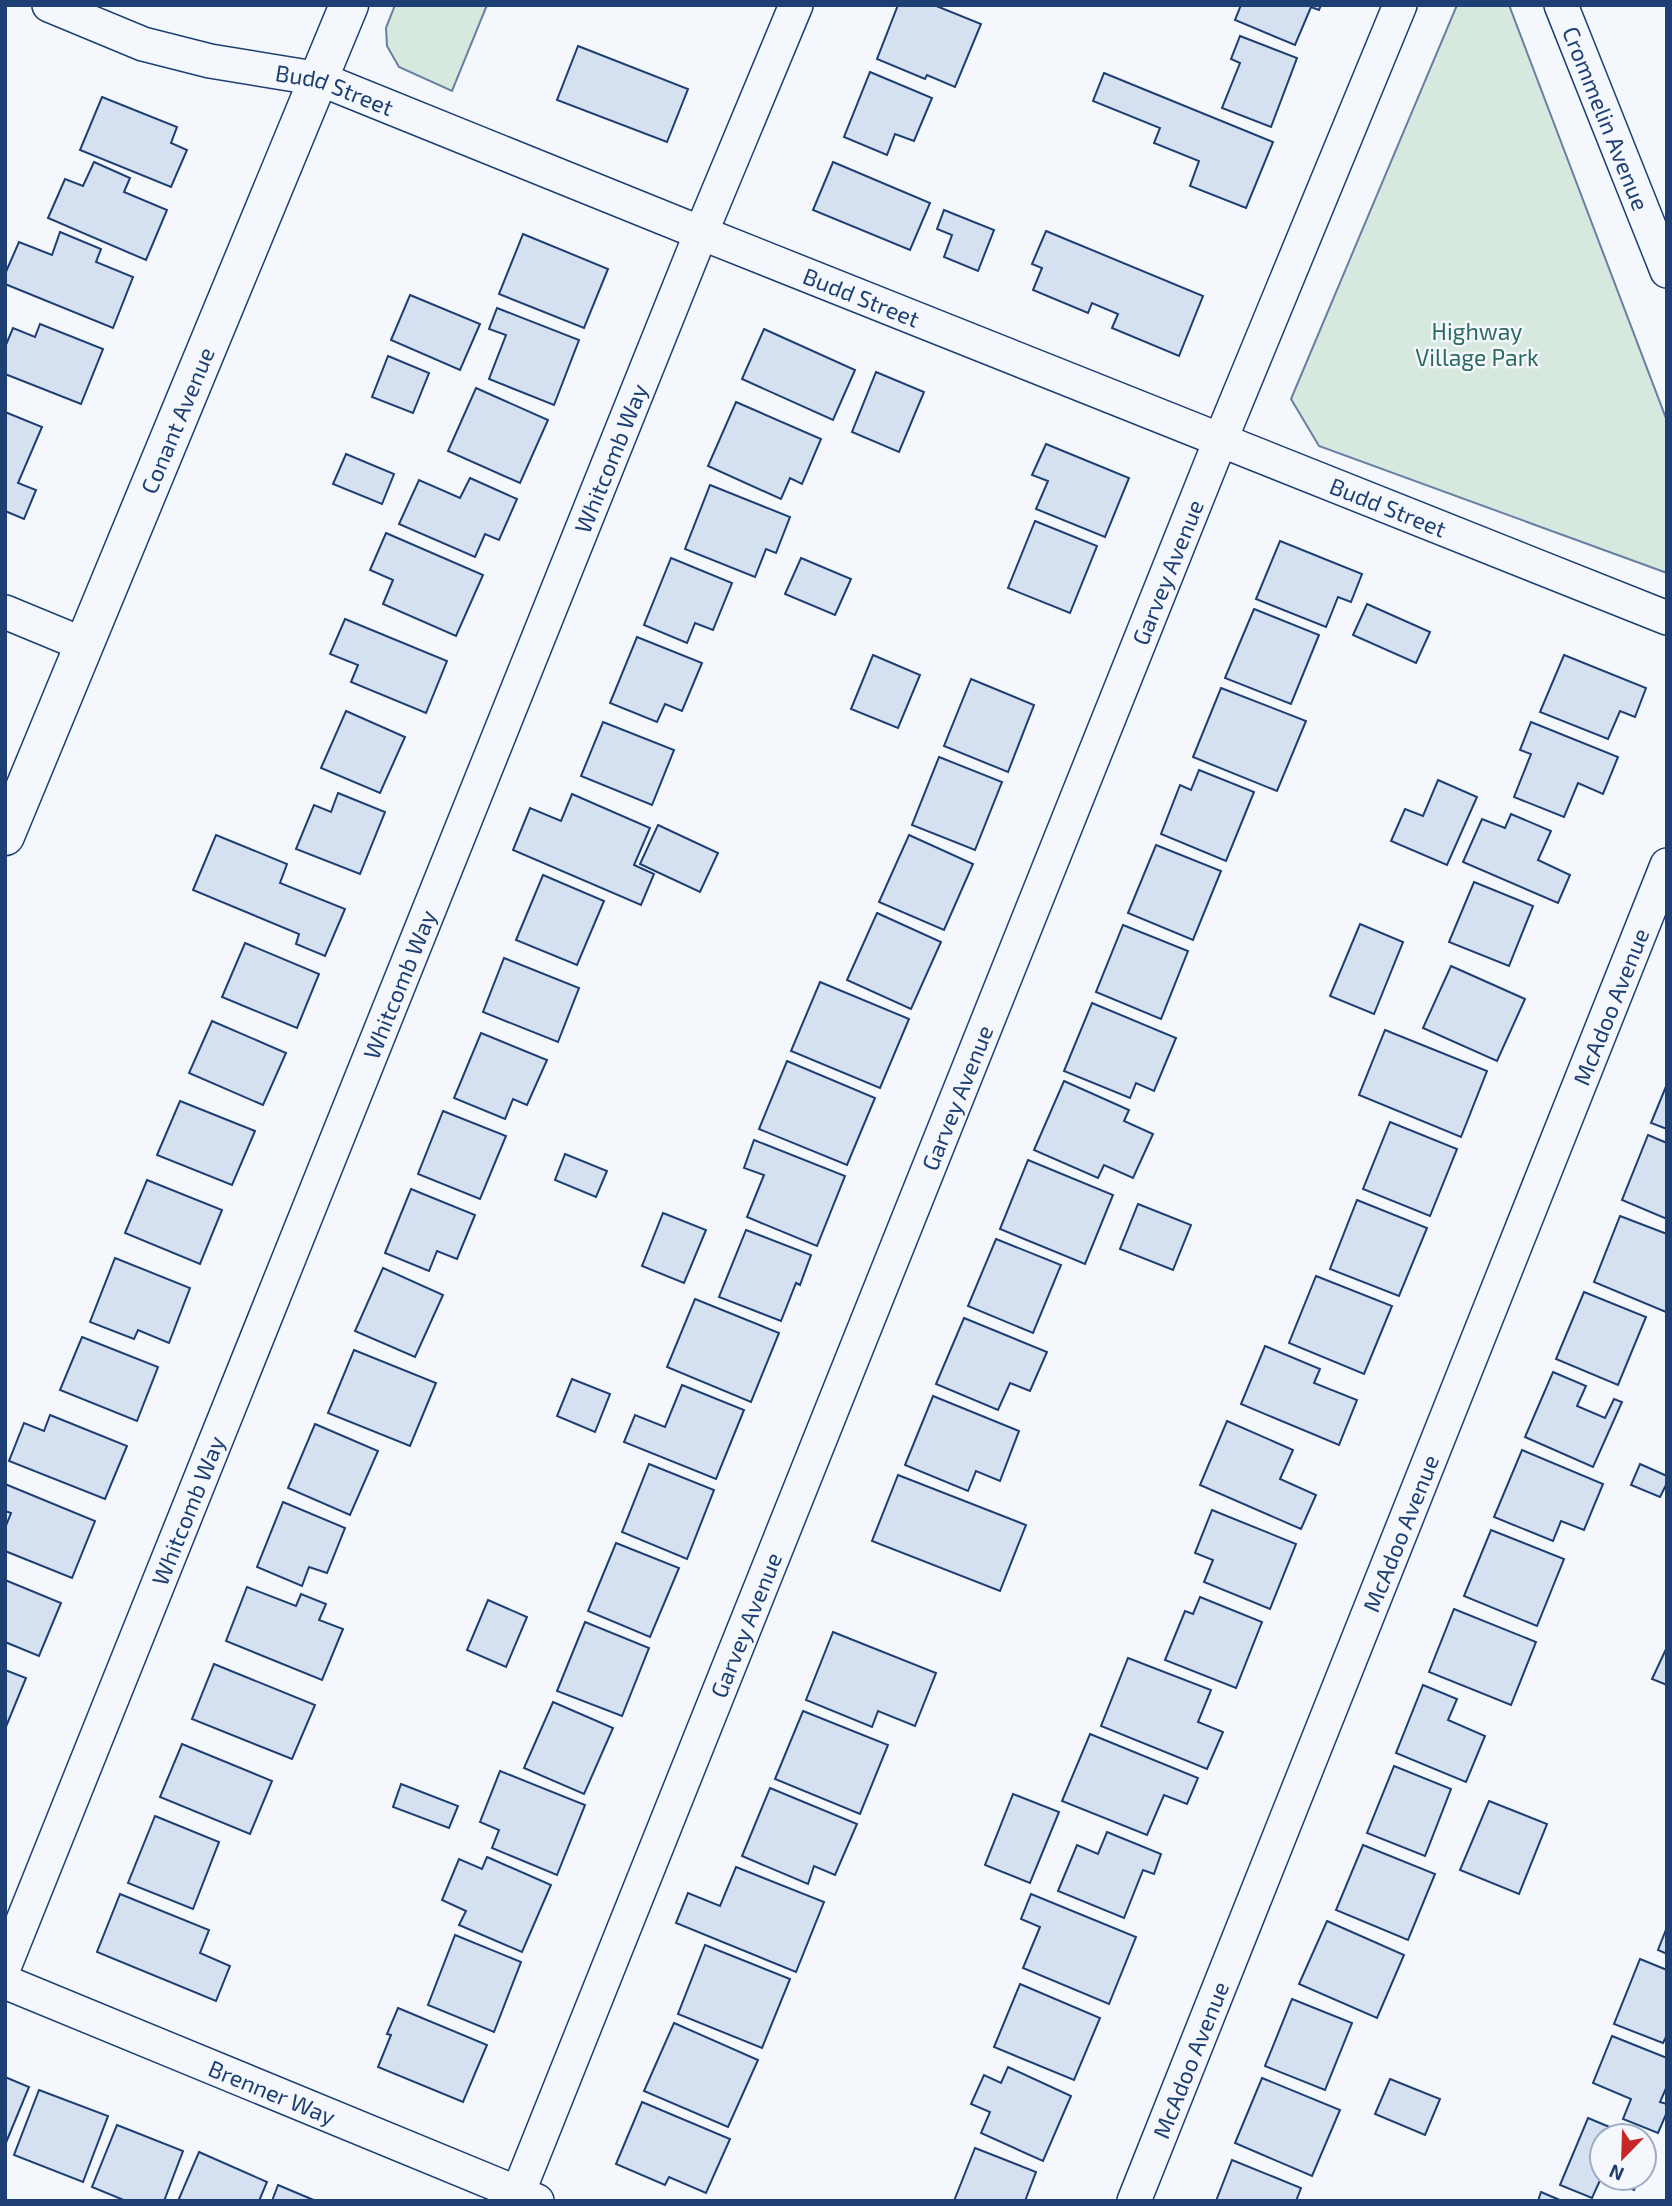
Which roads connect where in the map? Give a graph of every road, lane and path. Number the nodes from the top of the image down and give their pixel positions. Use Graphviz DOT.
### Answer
graph roads {
  1 [pos="49,5"];
  2 [pos="349,5"];
  3 [pos="796,5"];
  4 [pos="1400,5"];
  5 [pos="1561,5"];
  6 [pos="320,79"];
  7 [pos="701,233"];
  8 [pos="1666,265"];
  9 [pos="1220,441"];
  10 [pos="5,612"];
  11 [pos="1667,618"];
  12 [pos="85,645"];
  13 [pos="5,836"];
  14 [pos="1667,865"];
  15 [pos="5,1965"];
  16 [pos="5,1982"];
  17 [pos="528,2197"];
  18 [pos="1134,2201"];
  1 -- 6 [label="street, Budd Street"];
  2 -- 6 [label="street, Conant Avenue"];
  3 -- 7 [label="street, Whitcomb Way"];
  4 -- 9 [label="street, Garvey Avenue"];
  5 -- 8 [label="street, Crommelin Avenue"];
  6 -- 7 [label="street, Budd Street"];
  6 -- 12 [label="street, Conant Avenue"];
  7 -- 9 [label="street, Budd Street"];
  7 -- 15 [label="street, Whitcomb Way"];
  9 -- 11 [label="street, Budd Street"];
  9 -- 17 [label="street, Garvey Avenue"];
  10 -- 12 [label="street"];
  12 -- 13 [label="street, Conant Avenue"];
  14 -- 18 [label="street, McAdoo Avenue"];
  16 -- 17 [label="street, Brenner Way"];
}
